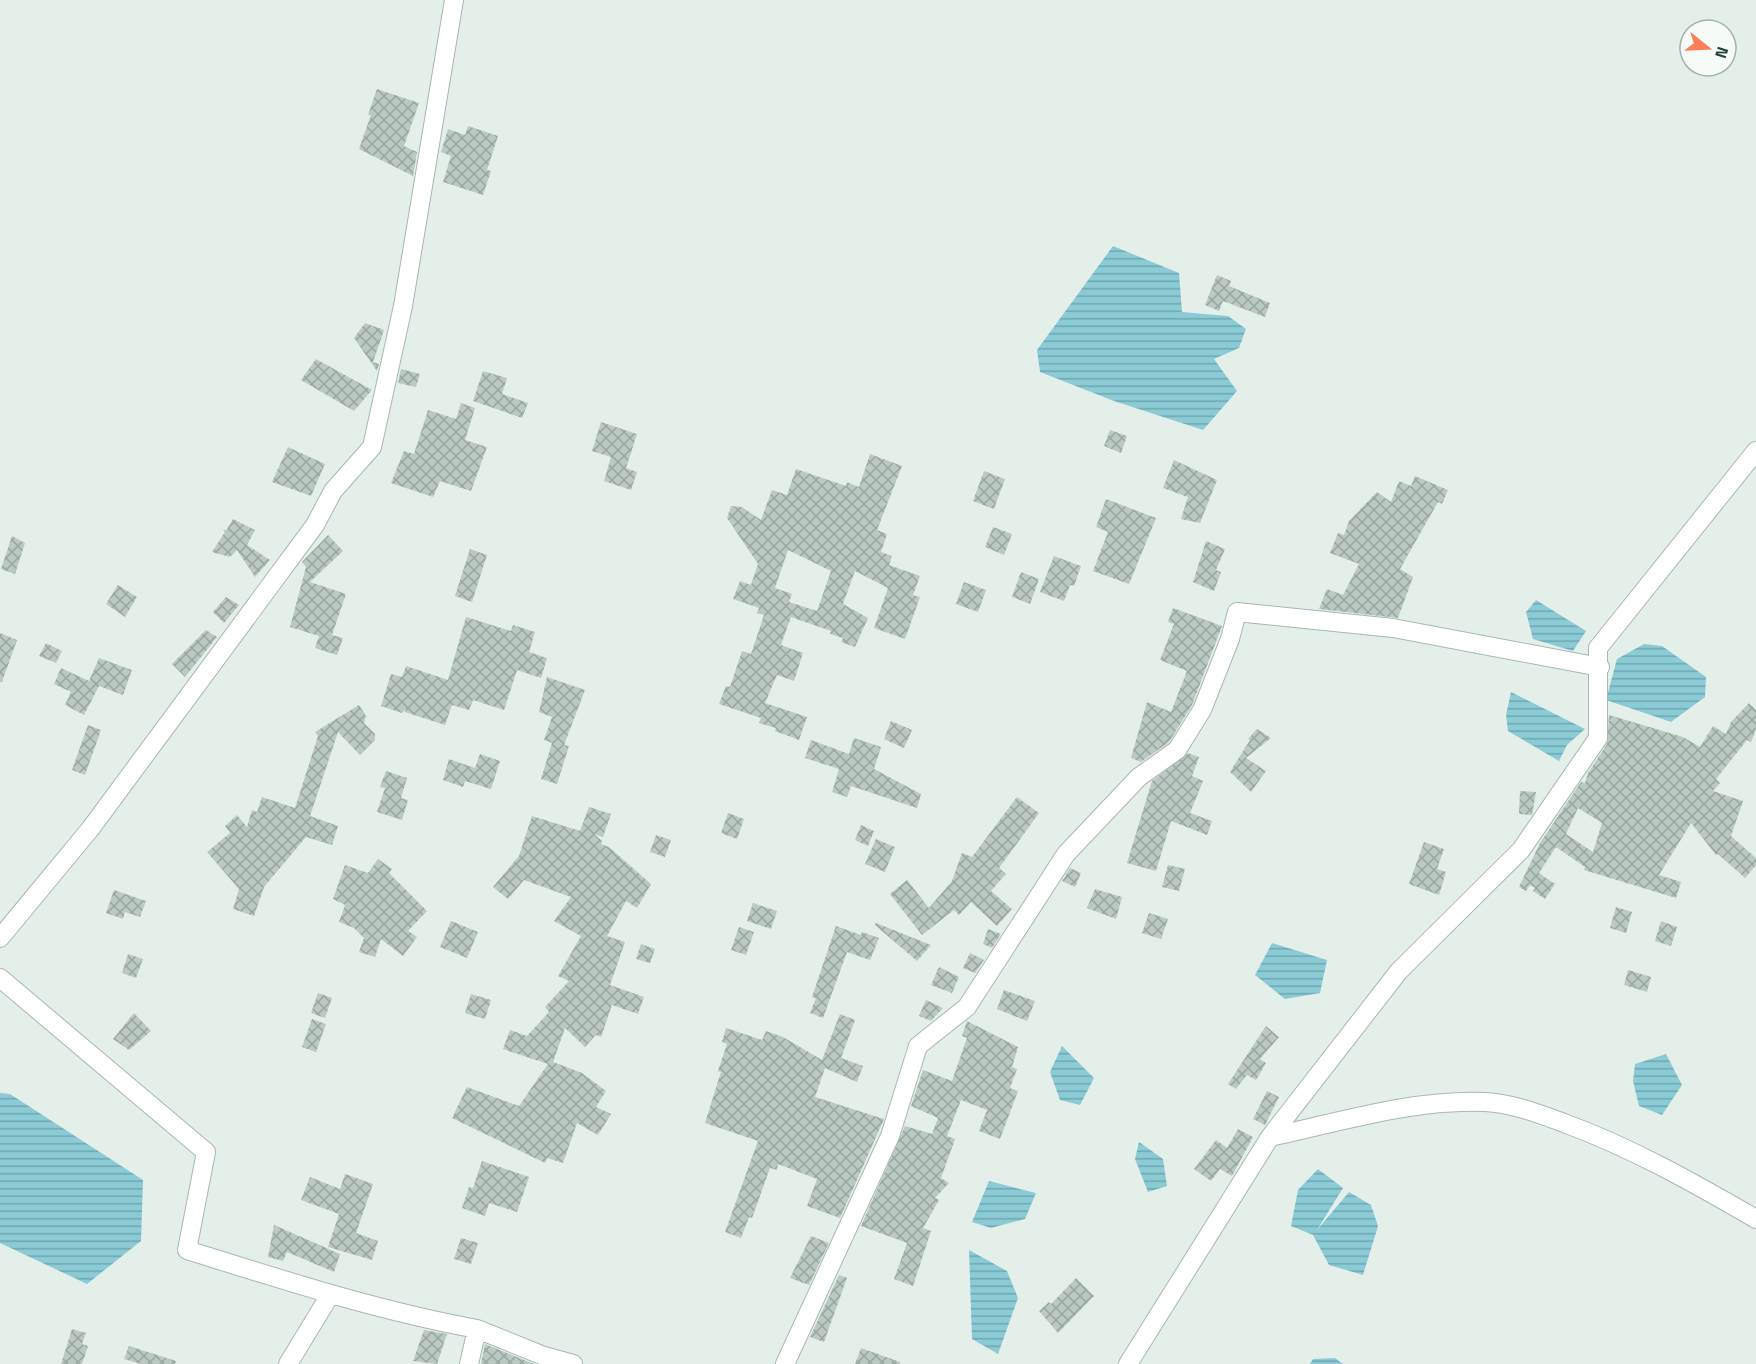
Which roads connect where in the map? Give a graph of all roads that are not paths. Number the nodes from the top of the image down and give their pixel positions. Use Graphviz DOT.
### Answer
graph roads {
  1 [pos="454,0"];
  2 [pos="1756,451"];
  3 [pos="1600,667"];
  4 [pos="0,938"];
  5 [pos="0,978"];
  6 [pos="1270,1137"];
  7 [pos="1756,1219"];
  8 [pos="330,1295"];
  9 [pos="477,1329"];
  10 [pos="288,1364"];
  11 [pos="470,1364"];
  12 [pos="573,1364"];
  13 [pos="785,1364"];
  14 [pos="1128,1364"];
  1 -- 4 [label="street"];
  2 -- 3 [label="street"];
  3 -- 6 [label="street"];
  3 -- 13 [label="street"];
  5 -- 8 [label="street"];
  6 -- 7 [label="street"];
  6 -- 14 [label="street"];
  8 -- 9 [label="street"];
  8 -- 10 [label="street"];
  9 -- 11 [label="street"];
  9 -- 12 [label="street"];
}
